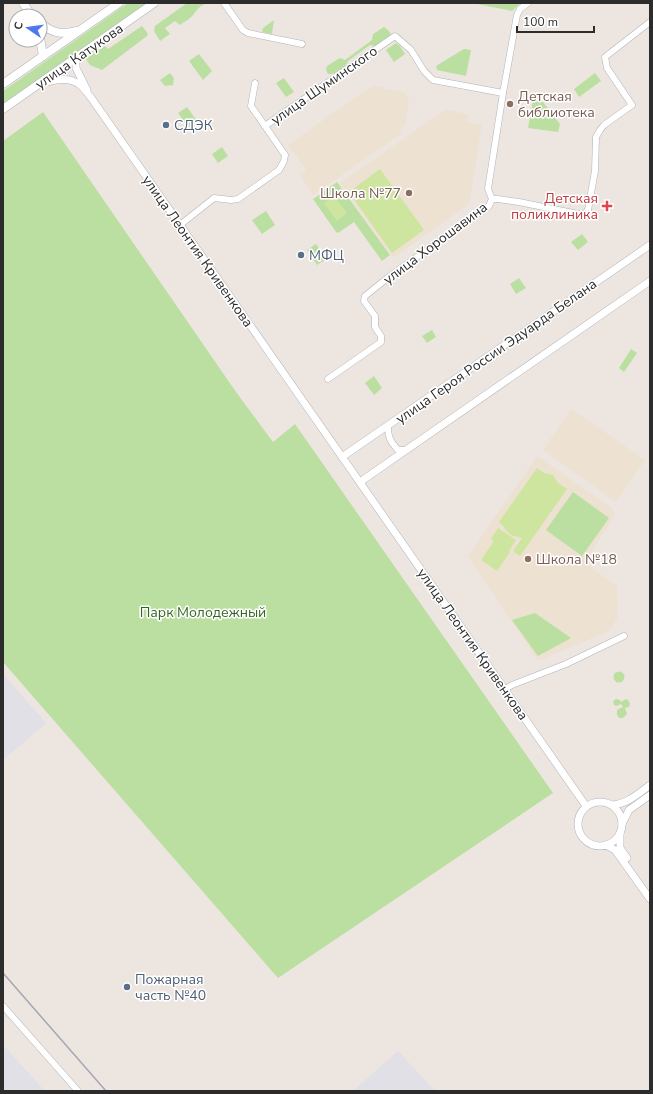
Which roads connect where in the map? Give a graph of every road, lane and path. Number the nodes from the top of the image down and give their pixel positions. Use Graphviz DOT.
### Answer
graph roads {
  1 [pos="119,3"];
  2 [pos="154,3"];
  3 [pos="224,3"];
  4 [pos="528,3"];
  5 [pos="650,22"];
  6 [pos="48,28"];
  7 [pos="78,31"];
  8 [pos="302,44"];
  9 [pos="42,48"];
  10 [pos="43,56"];
  11 [pos="76,58"];
  12 [pos="255,83"];
  13 [pos="3,84"];
  14 [pos="34,88"];
  15 [pos="503,93"];
  16 [pos="92,99"];
  17 [pos="3,109"];
  18 [pos="266,126"];
  19 [pos="492,199"];
  20 [pos="180,225"];
  21 [pos="650,245"];
  22 [pos="650,281"];
  23 [pos="328,379"];
  24 [pos="388,426"];
  25 [pos="406,450"];
  26 [pos="342,457"];
  27 [pos="360,482"];
  28 [pos="624,636"];
  29 [pos="504,690"];
  30 [pos="650,786"];
  31 [pos="650,795"];
  32 [pos="612,805"];
  33 [pos="586,806"];
  34 [pos="622,824"];
  35 [pos="620,832"];
  36 [pos="606,845"];
  37 [pos="650,890"];
  38 [pos="650,899"];
  39 [pos="3,1006"];
  40 [pos="78,1091"];
  1 -- 7 [label="main road, улица Катукова"];
  2 -- 11 [label="main road, улица Катукова"];
  3 -- 8 [label="street"];
  4 -- 15 [label="street, улица Хорошавина"];
  5 -- 19 [label="street"];
  6 -- 7 [label="main road"];
  7 -- 10 [label="main road, улица Катукова"];
  9 -- 10 [label="main road"];
  10 -- 13 [label="main road, улица Катукова"];
  11 -- 14 [label="main road, улица Катукова"];
  11 -- 16 [label="street"];
  12 -- 18 [label="street"];
  14 -- 16 [label="street, улица Леонтия Кривенкова"];
  14 -- 17 [label="main road, улица Катукова"];
  15 -- 18 [label="street, улица Шуминского"];
  15 -- 19 [label="street, улица Хорошавина"];
  16 -- 20 [label="street, улица Леонтия Кривенкова"];
  18 -- 20 [label="street, улица Шуминского"];
  19 -- 23 [label="street, улица Хорошавина"];
  20 -- 26 [label="street, улица Леонтия Кривенкова"];
  21 -- 24 [label="street, улица Героя России Эдуарда Белана"];
  22 -- 25 [label="street"];
  24 -- 25 [label="street"];
  24 -- 26 [label="street, улица Героя России Эдуарда Белана"];
  25 -- 27 [label="street"];
  26 -- 27 [label="street, улица Леонтия Кривенкова"];
  27 -- 29 [label="street, улица Леонтия Кривенкова"];
  28 -- 29 [label="street"];
  29 -- 33 [label="street, улица Леонтия Кривенкова"];
  30 -- 32 [label="street"];
  31 -- 34 [label="street"];
  32 -- 33 [label="street"];
  32 -- 34 [label="street"];
  33 -- 36 [label="street"];
  34 -- 35 [label="street"];
  35 -- 36 [label="street"];
  35 -- 37 [label="street"];
  36 -- 38 [label="street"];
  39 -- 40 [label="street"];
}
